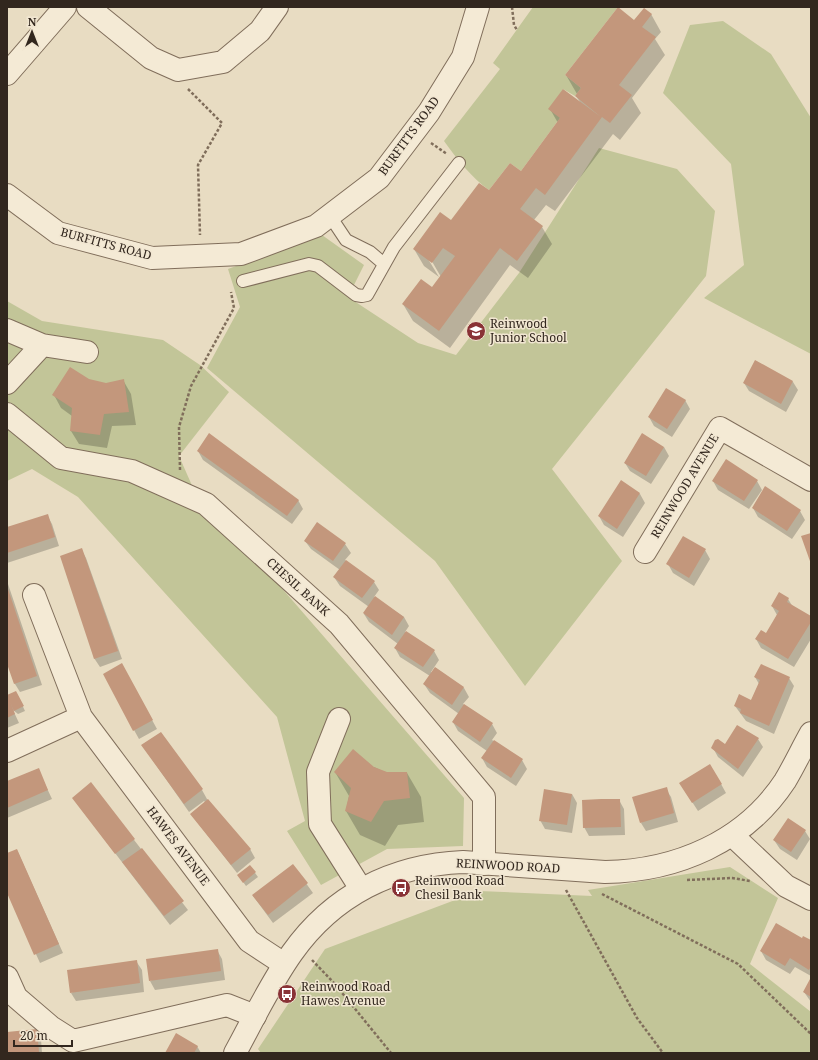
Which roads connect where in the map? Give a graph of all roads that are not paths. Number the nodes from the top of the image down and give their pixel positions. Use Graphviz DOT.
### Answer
graph roads {
  1 [pos="65,7"];
  2 [pos="88,7"];
  3 [pos="277,7"];
  4 [pos="478,7"];
  5 [pos="7,74"];
  6 [pos="459,162"];
  7 [pos="7,195"];
  8 [pos="330,216"];
  9 [pos="384,264"];
  10 [pos="243,281"];
  11 [pos="7,330"];
  12 [pos="42,345"];
  13 [pos="87,352"];
  14 [pos="7,383"];
  15 [pos="7,414"];
  16 [pos="811,480"];
  17 [pos="645,552"];
  18 [pos="34,595"];
  19 [pos="81,717"];
  20 [pos="339,719"];
  21 [pos="811,733"];
  22 [pos="7,751"];
  23 [pos="732,836"];
  24 [pos="484,864"];
  25 [pos="362,889"];
  26 [pos="811,899"];
  27 [pos="284,964"];
  28 [pos="7,977"];
  29 [pos="255,1016"];
  30 [pos="68,1047"];
  31 [pos="235,1053"];
  1 -- 5 [label="street"];
  2 -- 3 [label="street"];
  4 -- 8 [label="street, BURFITTS ROAD"];
  6 -- 9 [label="lane"];
  7 -- 8 [label="street, BURFITTS ROAD"];
  8 -- 9 [label="lane"];
  9 -- 10 [label="lane"];
  11 -- 12 [label="street"];
  12 -- 13 [label="street"];
  12 -- 14 [label="street"];
  15 -- 24 [label="street, CHESIL BANK"];
  16 -- 17 [label="street, REINWOOD AVENUE"];
  18 -- 19 [label="street, HAWES AVENUE"];
  19 -- 22 [label="street"];
  19 -- 27 [label="street, HAWES AVENUE"];
  20 -- 25 [label="street"];
  21 -- 23 [label="street, REINWOOD ROAD"];
  23 -- 24 [label="street, REINWOOD ROAD"];
  23 -- 26 [label="street"];
  24 -- 25 [label="street, REINWOOD ROAD"];
  25 -- 27 [label="street, REINWOOD ROAD"];
  27 -- 29 [label="street, REINWOOD ROAD"];
  28 -- 30 [label="street"];
  29 -- 30 [label="street"];
  29 -- 31 [label="street, REINWOOD ROAD"];
}
